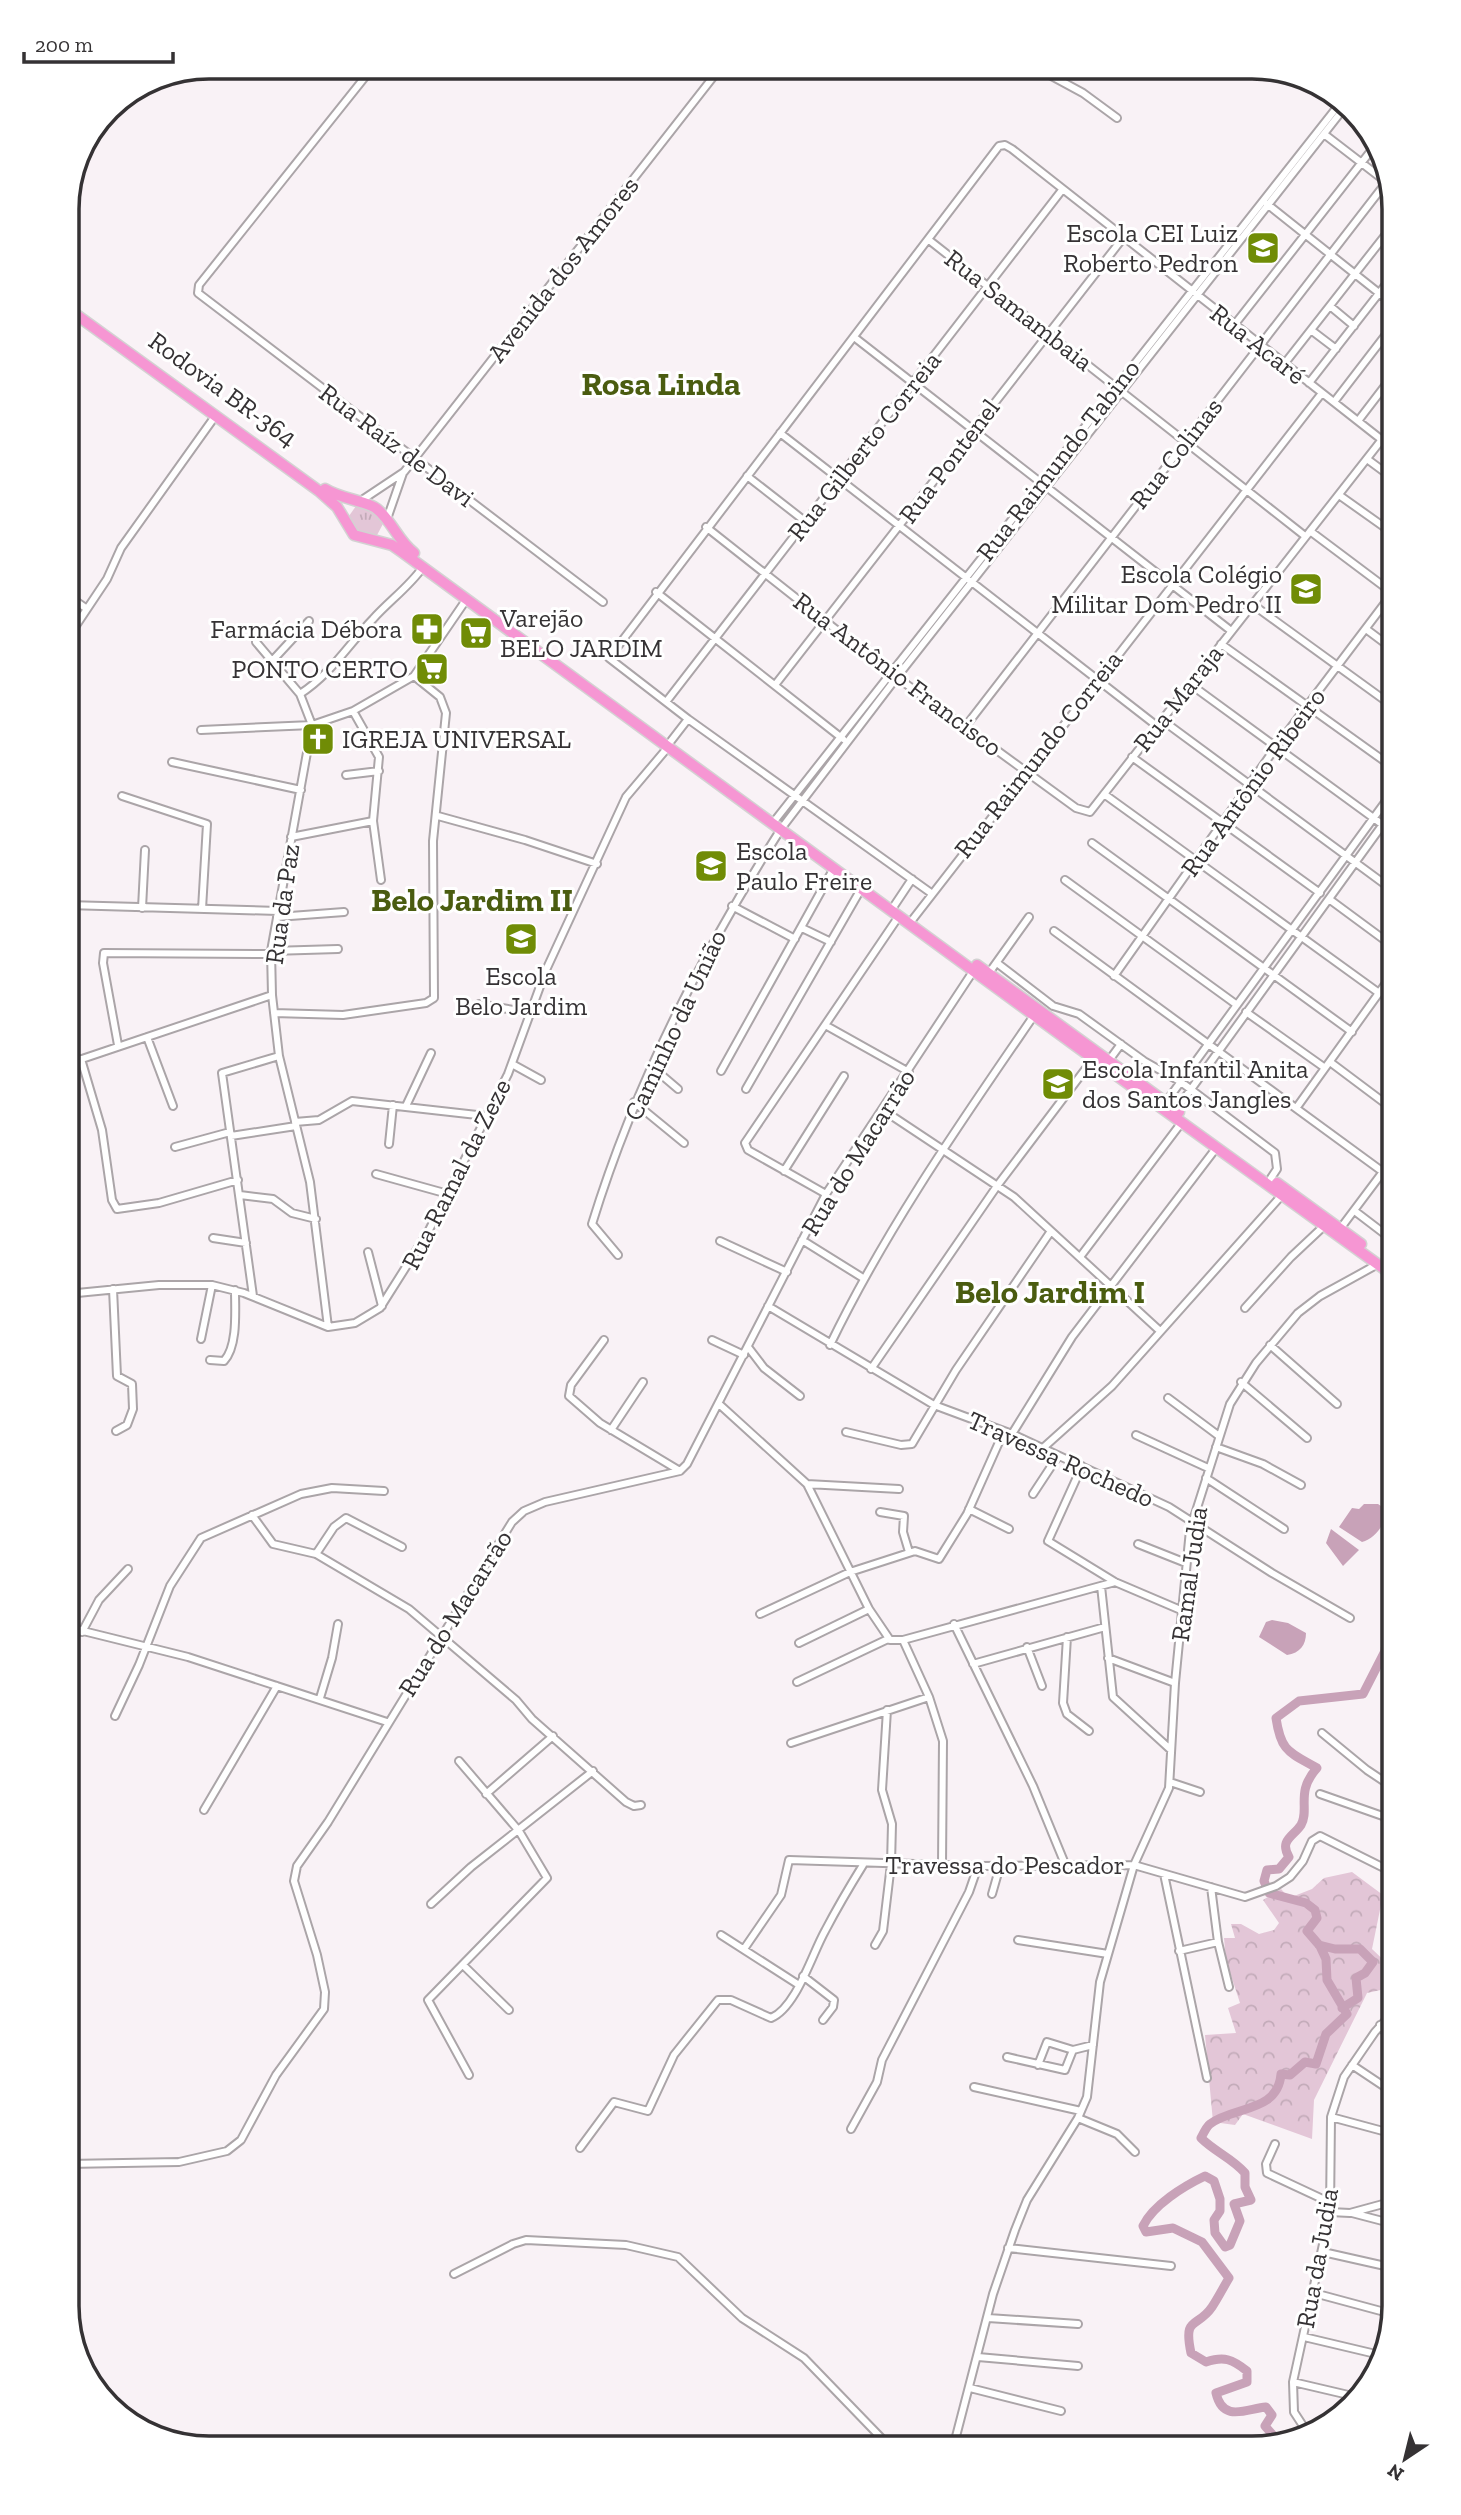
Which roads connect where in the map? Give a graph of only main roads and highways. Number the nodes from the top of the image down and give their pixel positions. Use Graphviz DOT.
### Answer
graph roads {
  1 [pos="79,311"];
  2 [pos="79,317"];
  3 [pos="358,503"];
  4 [pos="345,521"];
  5 [pos="386,521"];
  6 [pos="374,541"];
  7 [pos="670,744"];
  8 [pos="780,824"];
  9 [pos="896,911"];
  10 [pos="1079,1042"];
  11 [pos="1134,1083"];
  12 [pos="1382,1260"];
  13 [pos="1382,1267"];
  1 -- 3 [label="highway, Rodovia BR-364"];
  2 -- 4 [label="highway"];
  3 -- 4 [label="highway"];
  3 -- 5 [label="highway"];
  4 -- 6 [label="highway"];
  5 -- 6 [label="highway"];
  5 -- 7 [label="highway"];
  6 -- 7 [label="highway"];
  7 -- 8 [label="highway"];
  8 -- 9 [label="highway"];
  8 -- 9 [label="highway"];
  9 -- 10 [label="highway"];
  9 -- 10 [label="highway"];
  10 -- 11 [label="highway"];
  10 -- 11 [label="highway"];
  11 -- 12 [label="highway"];
  11 -- 13 [label="highway"];
}
